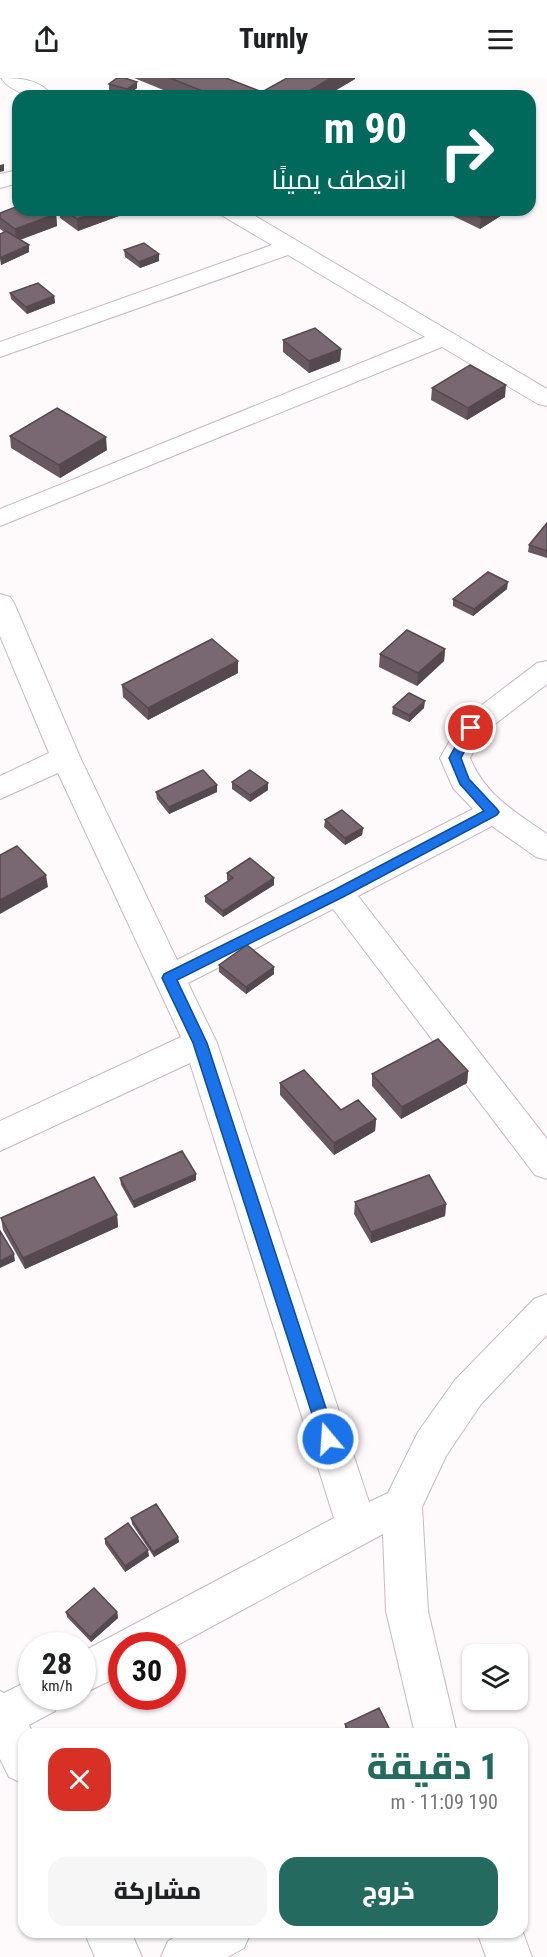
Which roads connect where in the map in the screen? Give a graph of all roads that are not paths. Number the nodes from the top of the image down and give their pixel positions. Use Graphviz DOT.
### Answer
graph roads {
  1 [pos="11,78"];
  2 [pos="32,90"];
  3 [pos="239,216"];
  4 [pos="288,247"];
  5 [pos="445,337"];
  6 [pos="0,350"];
  7 [pos="547,399"];
  8 [pos="0,518"];
  9 [pos="0,603"];
  10 [pos="547,670"];
  11 [pos="65,757"];
  12 [pos="0,789"];
  13 [pos="493,812"];
  14 [pos="547,849"];
  15 [pos="338,893"];
  16 [pos="169,978"];
  17 [pos="200,1043"];
  18 [pos="2,1131"];
  19 [pos="547,1166"];
  20 [pos="547,1310"];
  21 [pos="402,1506"];
  22 [pos="357,1527"];
  23 [pos="161,1632"];
  24 [pos="18,1707"];
  25 [pos="1,1715"];
  26 [pos="435,1728"];
  27 [pos="18,1750"];
  28 [pos="109,1938"];
  29 [pos="217,1938"];
  30 [pos="502,1938"];
  31 [pos="119,1957"];
  32 [pos="184,1957"];
  33 [pos="509,1957"];
  1 -- 2 [label="street"];
  3 -- 4 [label="street"];
  4 -- 5 [label="street"];
  4 -- 6 [label="street"];
  5 -- 7 [label="street"];
  5 -- 8 [label="street"];
  9 -- 11 [label="street"];
  10 -- 13 [label="street"];
  11 -- 12 [label="street"];
  11 -- 16 [label="street"];
  13 -- 14 [label="street"];
  13 -- 15 [label="street"];
  15 -- 16 [label="street"];
  15 -- 19 [label="street"];
  16 -- 17 [label="street"];
  17 -- 18 [label="street"];
  17 -- 22 [label="street"];
  20 -- 21 [label="street"];
  21 -- 22 [label="street"];
  21 -- 26 [label="street"];
  22 -- 23 [label="street"];
  24 -- 25 [label="street"];
  25 -- 27 [label="street"];
  28 -- 31 [label="street"];
  29 -- 32 [label="street"];
  30 -- 33 [label="street"];
}
